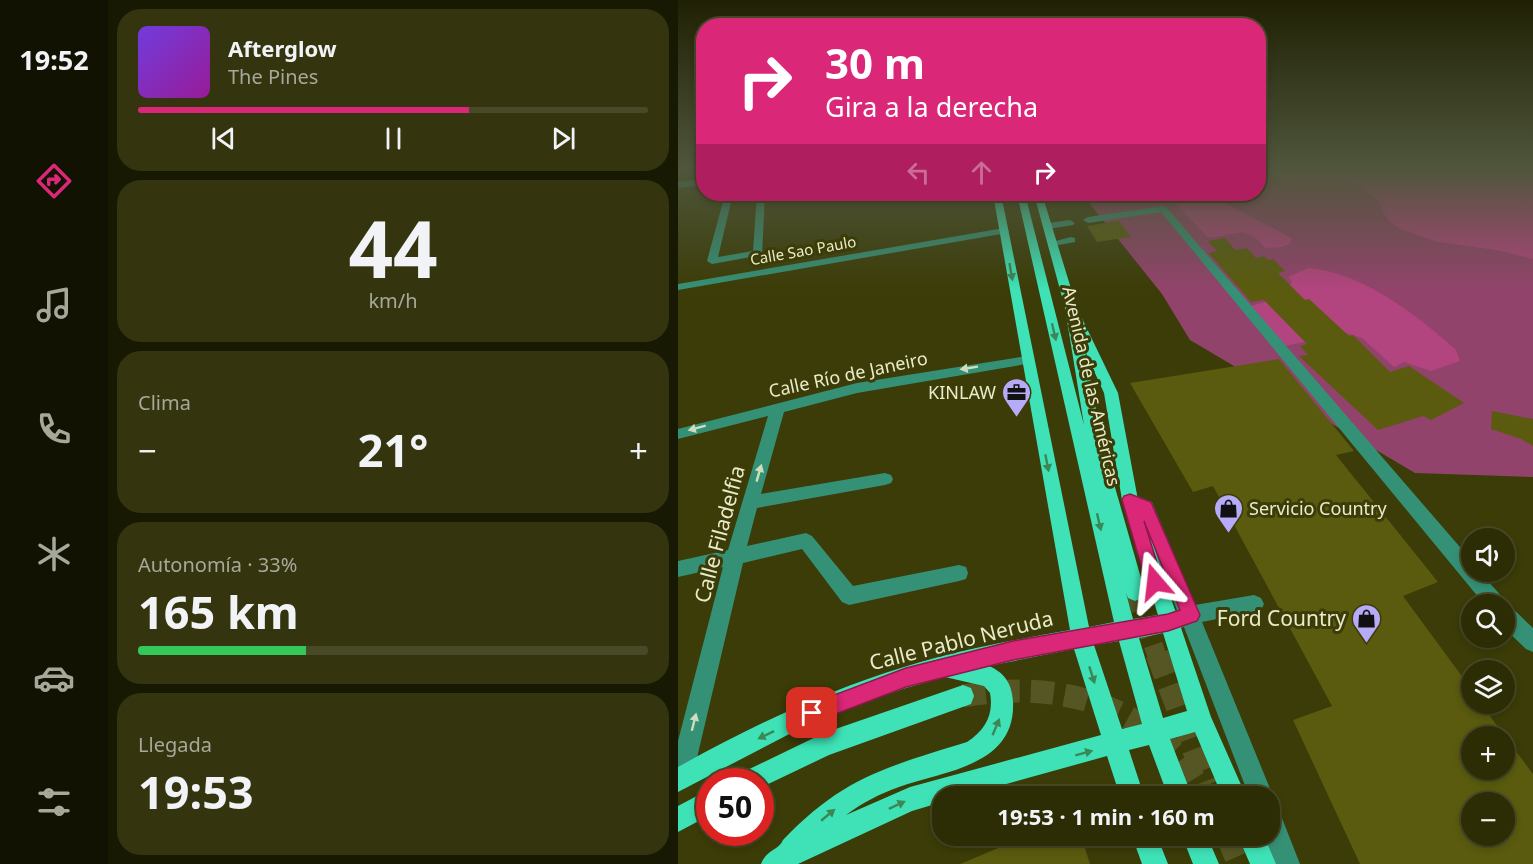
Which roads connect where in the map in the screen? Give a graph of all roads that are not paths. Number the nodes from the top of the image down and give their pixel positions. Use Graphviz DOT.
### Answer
graph roads {
  1 [pos="725,209"];
  2 [pos="760,209"];
  3 [pos="1000,209"];
  4 [pos="1025,209"];
  5 [pos="1043,209"];
  6 [pos="1161,209"];
  7 [pos="1163,209"];
  8 [pos="1088,220"];
  9 [pos="1070,223"];
  10 [pos="1048,226"];
  11 [pos="1004,231"];
  12 [pos="1071,240"];
  13 [pos="1053,243"];
  14 [pos="678,287"];
  15 [pos="1071,308"];
  16 [pos="1027,360"];
  17 [pos="778,407"];
  18 [pos="678,434"];
  19 [pos="885,479"];
  20 [pos="1130,500"];
  21 [pos="750,503"];
  22 [pos="735,556"];
  23 [pos="678,569"];
  24 [pos="959,573"];
  25 [pos="1135,592"];
  26 [pos="1488,594"];
  27 [pos="1254,604"];
  28 [pos="1191,615"];
  29 [pos="1168,623"];
  30 [pos="1515,625"];
  31 [pos="1126,630"];
  32 [pos="1081,638"];
  33 [pos="1533,642"];
  34 [pos="941,668"];
  35 [pos="963,696"];
  36 [pos="1202,719"];
  37 [pos="1156,733"];
  38 [pos="1115,745"];
  39 [pos="774,769"];
  40 [pos="679,780"];
  41 [pos="1129,786"];
  42 [pos="1176,786"];
  43 [pos="1230,786"];
  44 [pos="1257,786"];
  45 [pos="696,809"];
  46 [pos="678,820"];
  47 [pos="1149,846"];
  48 [pos="1199,846"];
  49 [pos="1255,846"];
  50 [pos="1280,846"];
  51 [pos="780,860"];
  52 [pos="1155,864"];
  53 [pos="1206,864"];
  54 [pos="1263,864"];
  55 [pos="1287,864"];
  1 -- 2 [label="street"];
  3 -- 11 [label="main road"];
  4 -- 31 [label="main road, Avenida de las Américas, one-way"];
  5 -- 10 [label="main road, Avenida de las Américas"];
  6 -- 8 [label="street"];
  7 -- 26 [label="street"];
  9 -- 10 [label="street"];
  10 -- 13 [label="main road, Avenida de las Américas"];
  11 -- 14 [label="street, Calle Sao Paulo"];
  11 -- 16 [label="main road, one-way"];
  12 -- 13 [label="street"];
  13 -- 15 [label="main road, Avenida de las Américas"];
  15 -- 20 [label="main road, Avenida de las Américas"];
  15 -- 25 [label="main road, Avenida de las Américas"];
  16 -- 17 [label="street, Calle Río de Janeiro, one-way"];
  16 -- 32 [label="main road, one-way"];
  17 -- 18 [label="street, Calle Río de Janeiro, one-way"];
  21 -- 17 [label="street, Calle Filadelfia, one-way"];
  19 -- 21 [label="street"];
  20 -- 28 [label="street"];
  20 -- 29 [label="main road, Avenida de las Américas"];
  21 -- 22 [label="street, Calle Filadelfia"];
  22 -- 23 [label="street"];
  22 -- 24 [label="street"];
  40 -- 22 [label="street, Calle Filadelfia, one-way"];
  27 -- 28 [label="street"];
  28 -- 29 [label="street"];
  28 -- 44 [label="street"];
  29 -- 31 [label="main road, Calle Pablo Neruda"];
  29 -- 36 [label="main road, Avenida de las Américas"];
  30 -- 33 [label="street"];
  31 -- 32 [label="main road, Calle Pablo Neruda"];
  31 -- 37 [label="main road, Avenida de las Américas"];
  32 -- 34 [label="main road, Calle Pablo Neruda"];
  32 -- 38 [label="main road, one-way"];
  34 -- 40 [label="main road, Calle Pablo Neruda, one-way"];
  51 -- 34 [label="main road, one-way"];
  35 -- 39 [label="main road"];
  36 -- 37 [label="main road"];
  36 -- 43 [label="main road, Avenida de las Américas"];
  37 -- 38 [label="main road"];
  37 -- 42 [label="main road, Avenida de las Américas"];
  38 -- 41 [label="main road"];
  51 -- 38 [label="main road, one-way"];
  45 -- 46 [label="main road"];
  47 -- 52 [label="main road"];
  48 -- 53 [label="main road"];
  49 -- 54 [label="main road"];
  50 -- 55 [label="street"];
}
